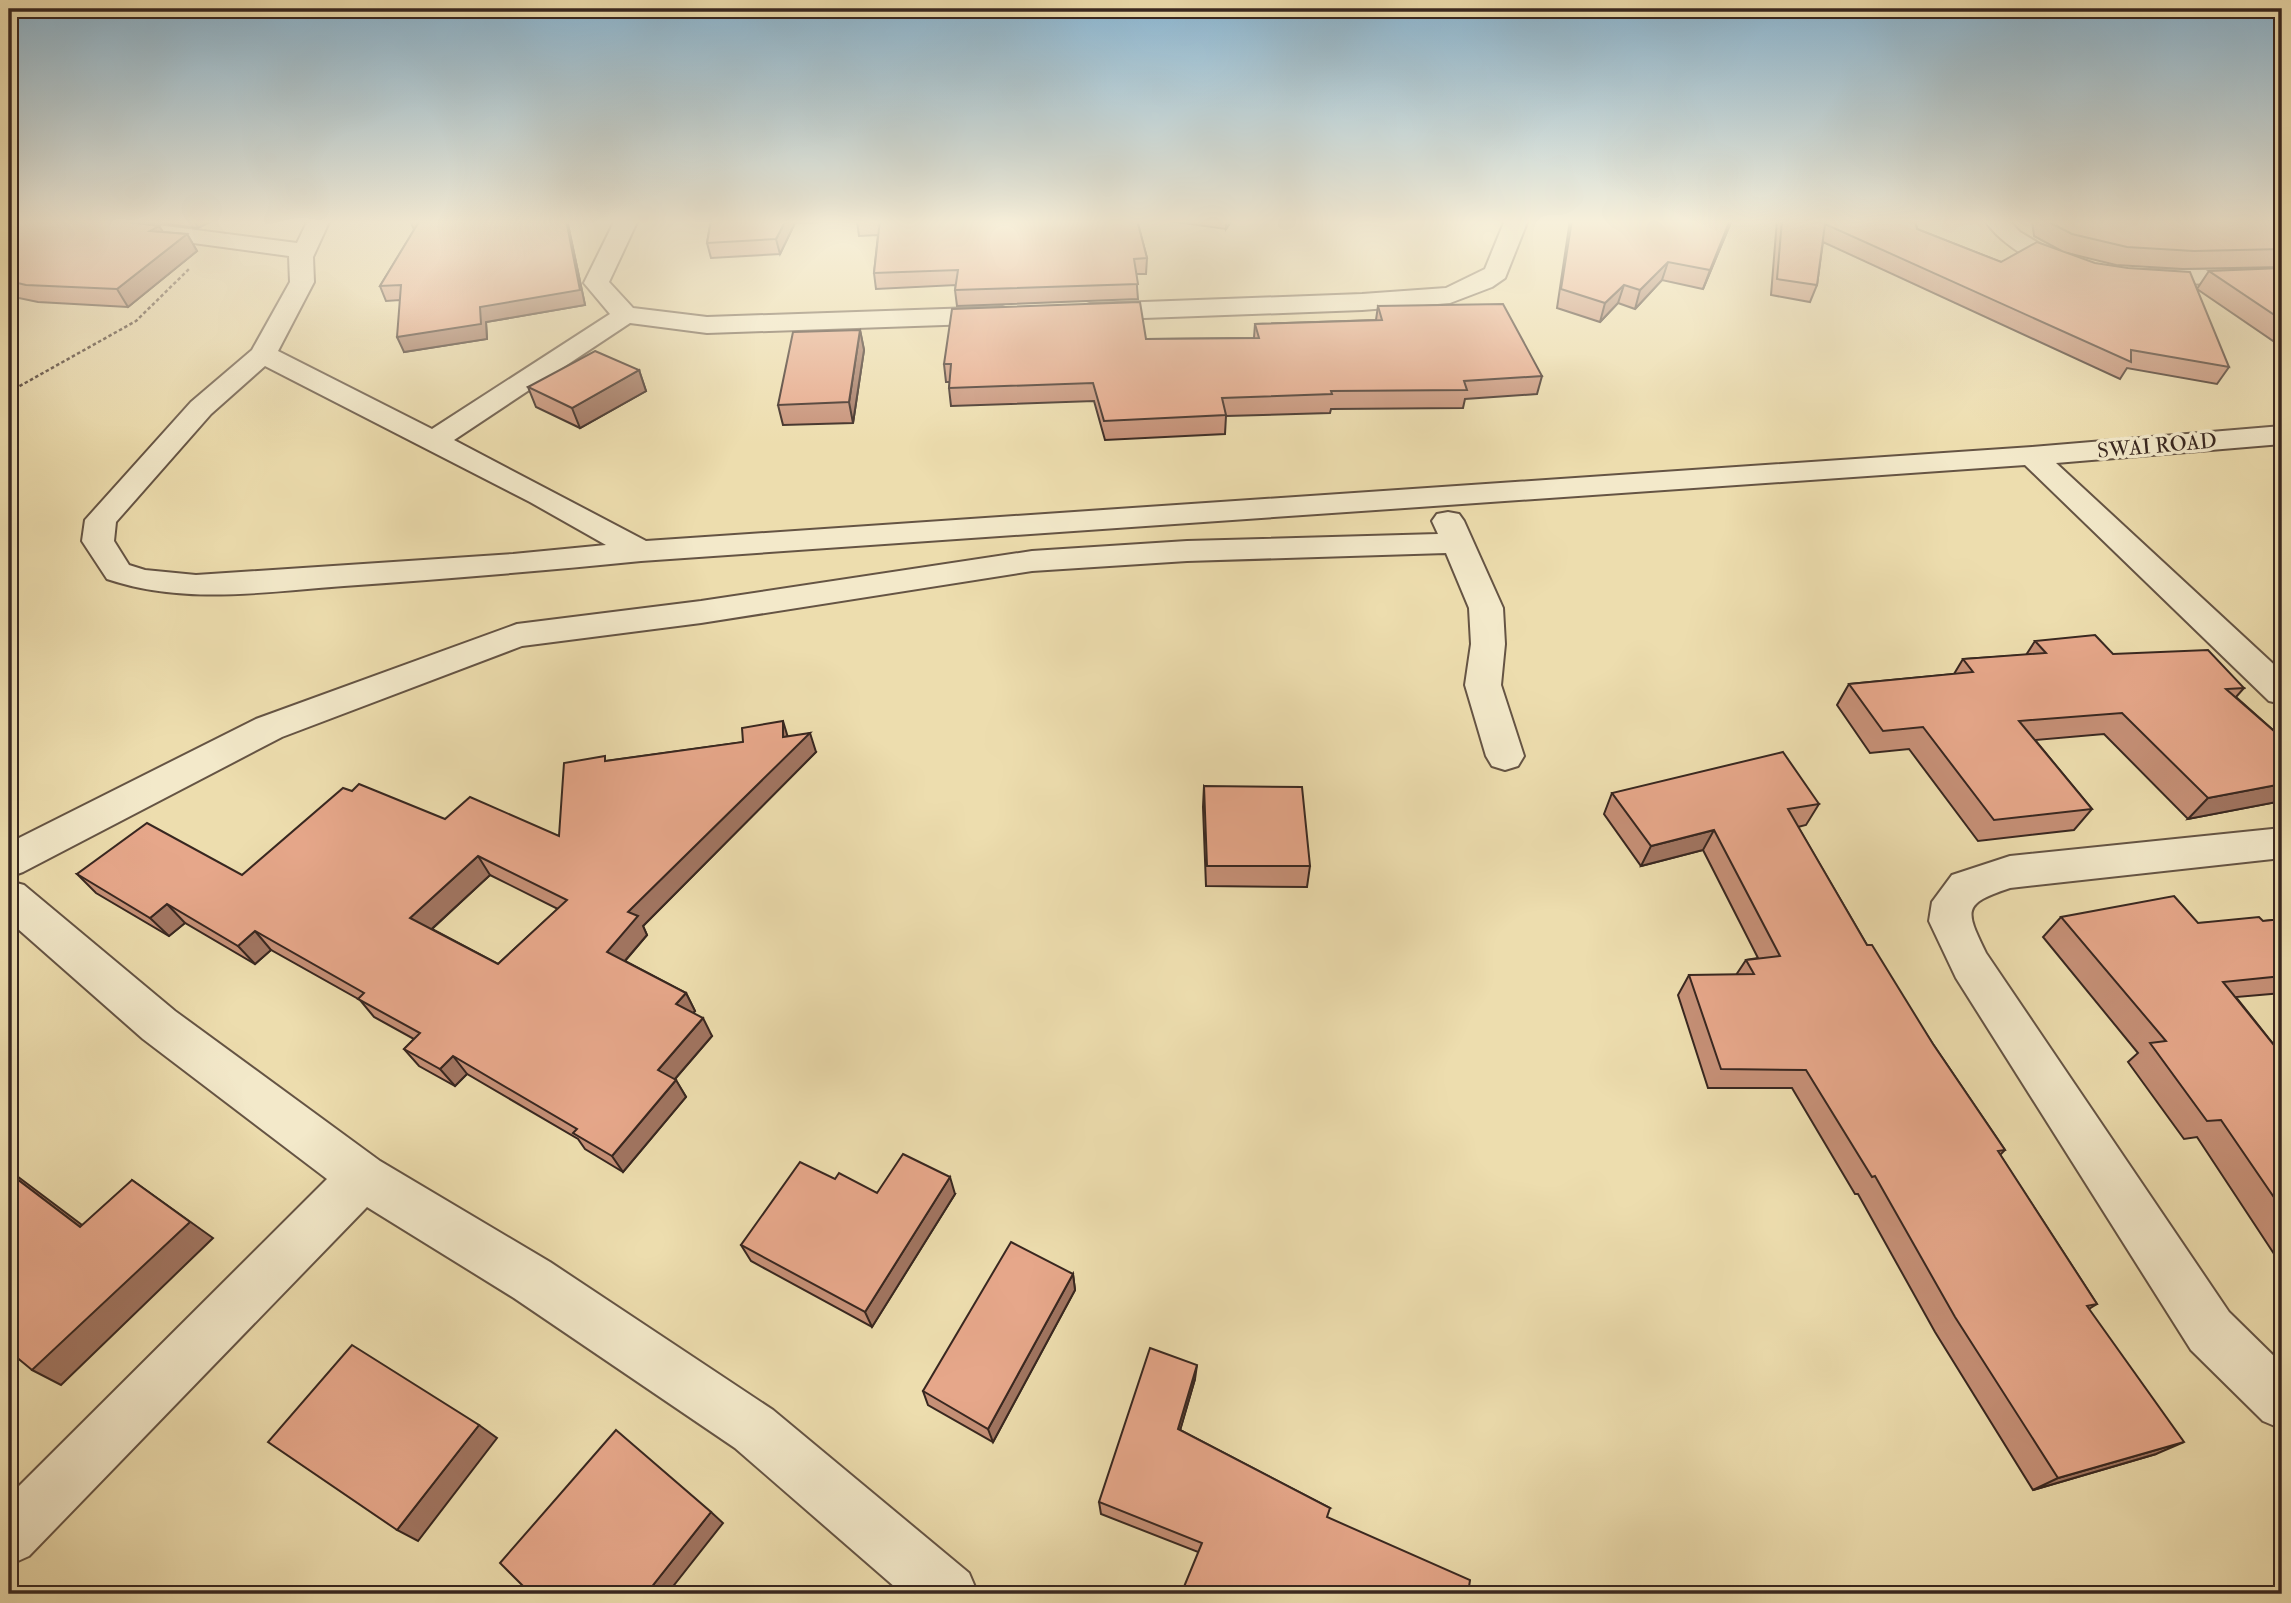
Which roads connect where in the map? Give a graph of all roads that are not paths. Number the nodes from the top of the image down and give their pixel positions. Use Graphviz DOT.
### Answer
graph roads {
  1 [pos="296,295"];
  2 [pos="606,295"];
  3 [pos="1450,295"];
  4 [pos="1070,312"];
  5 [pos="1028,314"];
  6 [pos="625,316"];
  7 [pos="262,354"];
  8 [pos="2282,435"];
  9 [pos="431,442"];
  10 [pos="2032,456"];
  11 [pos="1437,497"];
  12 [pos="1457,543"];
  13 [pos="641,551"];
  14 [pos="2282,692"];
  15 [pos="1505,756"];
  16 [pos="2282,843"];
  17 [pos="9,861"];
  18 [pos="9,897"];
  19 [pos="363,1177"];
  20 [pos="2282,1402"];
  21 [pos="9,1536"];
  22 [pos="948,1594"];
  1 -- 7 [label="street, SWAI ROAD"];
  2 -- 6 [label="street"];
  3 -- 4 [label="street"];
  5 -- 6 [label="street"];
  6 -- 9 [label="street"];
  7 -- 9 [label="street"];
  7 -- 13 [label="street, SWAI ROAD"];
  8 -- 10 [label="street, SWAI ROAD"];
  9 -- 13 [label="street"];
  10 -- 11 [label="street, SWAI ROAD"];
  10 -- 14 [label="street"];
  11 -- 12 [label="street"];
  11 -- 13 [label="street, SWAI ROAD"];
  12 -- 15 [label="street"];
  12 -- 17 [label="street"];
  16 -- 20 [label="street"];
  18 -- 19 [label="street"];
  19 -- 21 [label="street"];
  19 -- 22 [label="street"];
}
